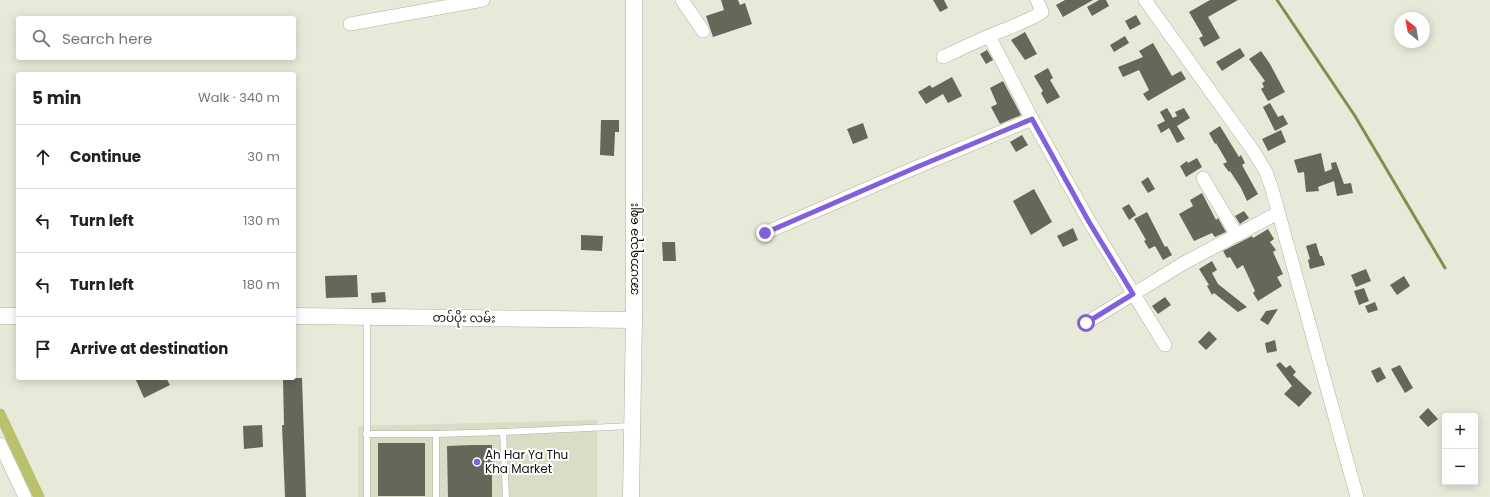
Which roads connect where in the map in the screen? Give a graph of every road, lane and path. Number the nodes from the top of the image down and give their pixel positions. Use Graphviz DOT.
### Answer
graph roads {
  1 [pos="483,0"];
  2 [pos="634,0"];
  3 [pos="682,0"];
  4 [pos="1037,0"];
  5 [pos="1145,0"];
  6 [pos="350,24"];
  7 [pos="703,31"];
  8 [pos="989,36"];
  9 [pos="943,58"];
  10 [pos="1032,119"];
  11 [pos="1204,178"];
  12 [pos="1278,213"];
  13 [pos="765,233"];
  14 [pos="1237,235"];
  15 [pos="1133,294"];
  16 [pos="0,316"];
  17 [pos="16,316"];
  18 [pos="296,316"];
  19 [pos="367,317"];
  20 [pos="634,320"];
  21 [pos="1086,323"];
  22 [pos="1165,345"];
  23 [pos="631,426"];
  24 [pos="503,432"];
  25 [pos="366,434"];
  26 [pos="436,434"];
  27 [pos="0,444"];
  28 [pos="25,497"];
  29 [pos="366,497"];
  30 [pos="436,497"];
  31 [pos="506,497"];
  32 [pos="631,497"];
  33 [pos="1357,497"];
  1 -- 6 [label="street"];
  2 -- 20 [label="street, အာဟာရသုခ ဈေး"];
  3 -- 7 [label="street"];
  4 -- 8 [label="street"];
  5 -- 12 [label="street"];
  8 -- 9 [label="street"];
  8 -- 10 [label="street"];
  10 -- 13 [label="street"];
  10 -- 15 [label="street"];
  11 -- 14 [label="street"];
  12 -- 14 [label="street"];
  12 -- 33 [label="street"];
  14 -- 15 [label="street"];
  15 -- 21 [label="street"];
  15 -- 22 [label="street"];
  16 -- 17 [label="street"];
  18 -- 19 [label="street, တပ်ပိုး လမ်း"];
  19 -- 20 [label="street, တပ်ပိုး လမ်း"];
  19 -- 25 [label="lane"];
  20 -- 23 [label="street, အာဟာရသုခ ဈေး"];
  23 -- 24 [label="lane"];
  23 -- 32 [label="street, အာဟာရသုခ ဈေး"];
  24 -- 26 [label="lane"];
  24 -- 31 [label="lane"];
  25 -- 26 [label="lane"];
  25 -- 29 [label="lane"];
  26 -- 30 [label="lane"];
  27 -- 28 [label="street"];
}
